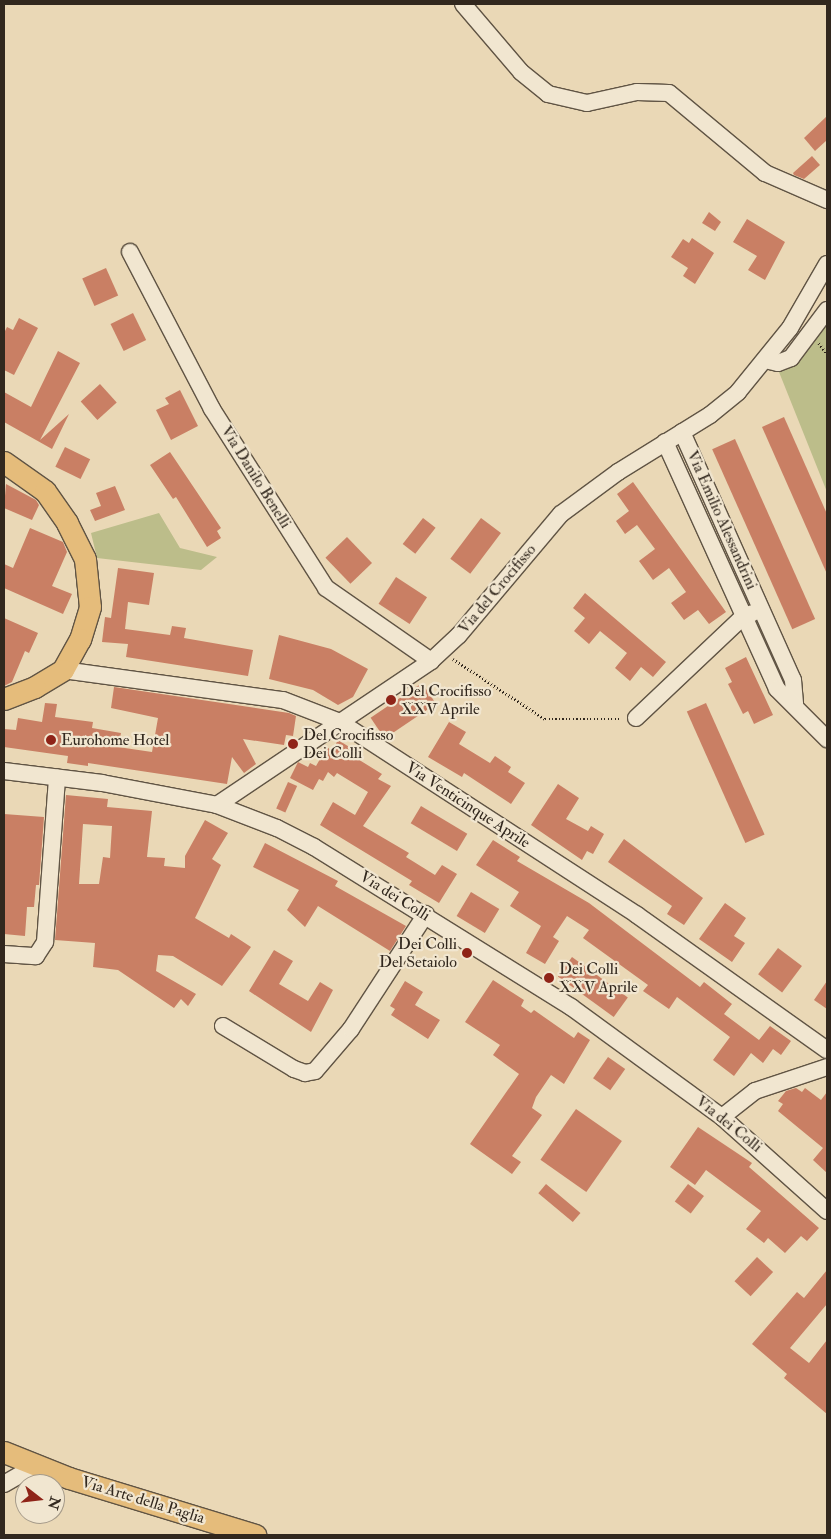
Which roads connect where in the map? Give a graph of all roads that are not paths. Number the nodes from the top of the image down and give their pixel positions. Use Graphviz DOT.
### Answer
graph roads {
  1 [pos="463,4"];
  2 [pos="827,200"];
  3 [pos="130,252"];
  4 [pos="827,264"];
  5 [pos="806,299"];
  6 [pos="827,312"];
  7 [pos="765,360"];
  8 [pos="682,432"];
  9 [pos="666,442"];
  10 [pos="4,462"];
  11 [pos="762,609"];
  12 [pos="744,616"];
  13 [pos="436,656"];
  14 [pos="63,670"];
  15 [pos="4,699"];
  16 [pos="795,704"];
  17 [pos="636,718"];
  18 [pos="340,722"];
  19 [pos="827,739"];
  20 [pos="4,771"];
  21 [pos="57,777"];
  22 [pos="217,806"];
  23 [pos="426,914"];
  24 [pos="4,954"];
  25 [pos="223,1026"];
  26 [pos="827,1050"];
  27 [pos="827,1067"];
  28 [pos="722,1117"];
  29 [pos="827,1212"];
  30 [pos="4,1452"];
  31 [pos="37,1465"];
  32 [pos="4,1484"];
  33 [pos="256,1535"];
  1 -- 2 [label="street"];
  3 -- 13 [label="street, Via Danilo Benelli"];
  4 -- 5 [label="street, Via del Crocifisso"];
  5 -- 6 [label="street"];
  5 -- 7 [label="street, Via del Crocifisso"];
  6 -- 7 [label="street"];
  7 -- 8 [label="street, Via del Crocifisso"];
  8 -- 9 [label="street, Via del Crocifisso"];
  8 -- 11 [label="street, Via Emilio Alessandrini"];
  9 -- 12 [label="street, Via Emilio Alessandrini"];
  9 -- 13 [label="street, Via del Crocifisso"];
  10 -- 14 [label="main road"];
  11 -- 12 [label="street, Via Emilio Alessandrini"];
  11 -- 16 [label="street, Via Emilio Alessandrini"];
  12 -- 16 [label="street, Via Emilio Alessandrini"];
  12 -- 17 [label="street, Via Emilio Alessandrini"];
  13 -- 18 [label="street, Via del Crocifisso"];
  14 -- 15 [label="main road"];
  14 -- 18 [label="street, Via Venticinque Aprile"];
  16 -- 19 [label="street, Via Emilio Alessandrini"];
  18 -- 22 [label="street, Via del Crocifisso"];
  18 -- 26 [label="street, Via Venticinque Aprile"];
  20 -- 21 [label="street, Via dei Colli"];
  21 -- 22 [label="street, Via dei Colli"];
  21 -- 24 [label="street"];
  22 -- 23 [label="street, Via dei Colli"];
  23 -- 25 [label="street"];
  23 -- 28 [label="street, Via dei Colli"];
  27 -- 28 [label="street"];
  28 -- 29 [label="street, Via dei Colli"];
  30 -- 31 [label="main road, Via Arte della Paglia"];
  31 -- 32 [label="street"];
  31 -- 33 [label="main road, Via Arte della Paglia"];
}
